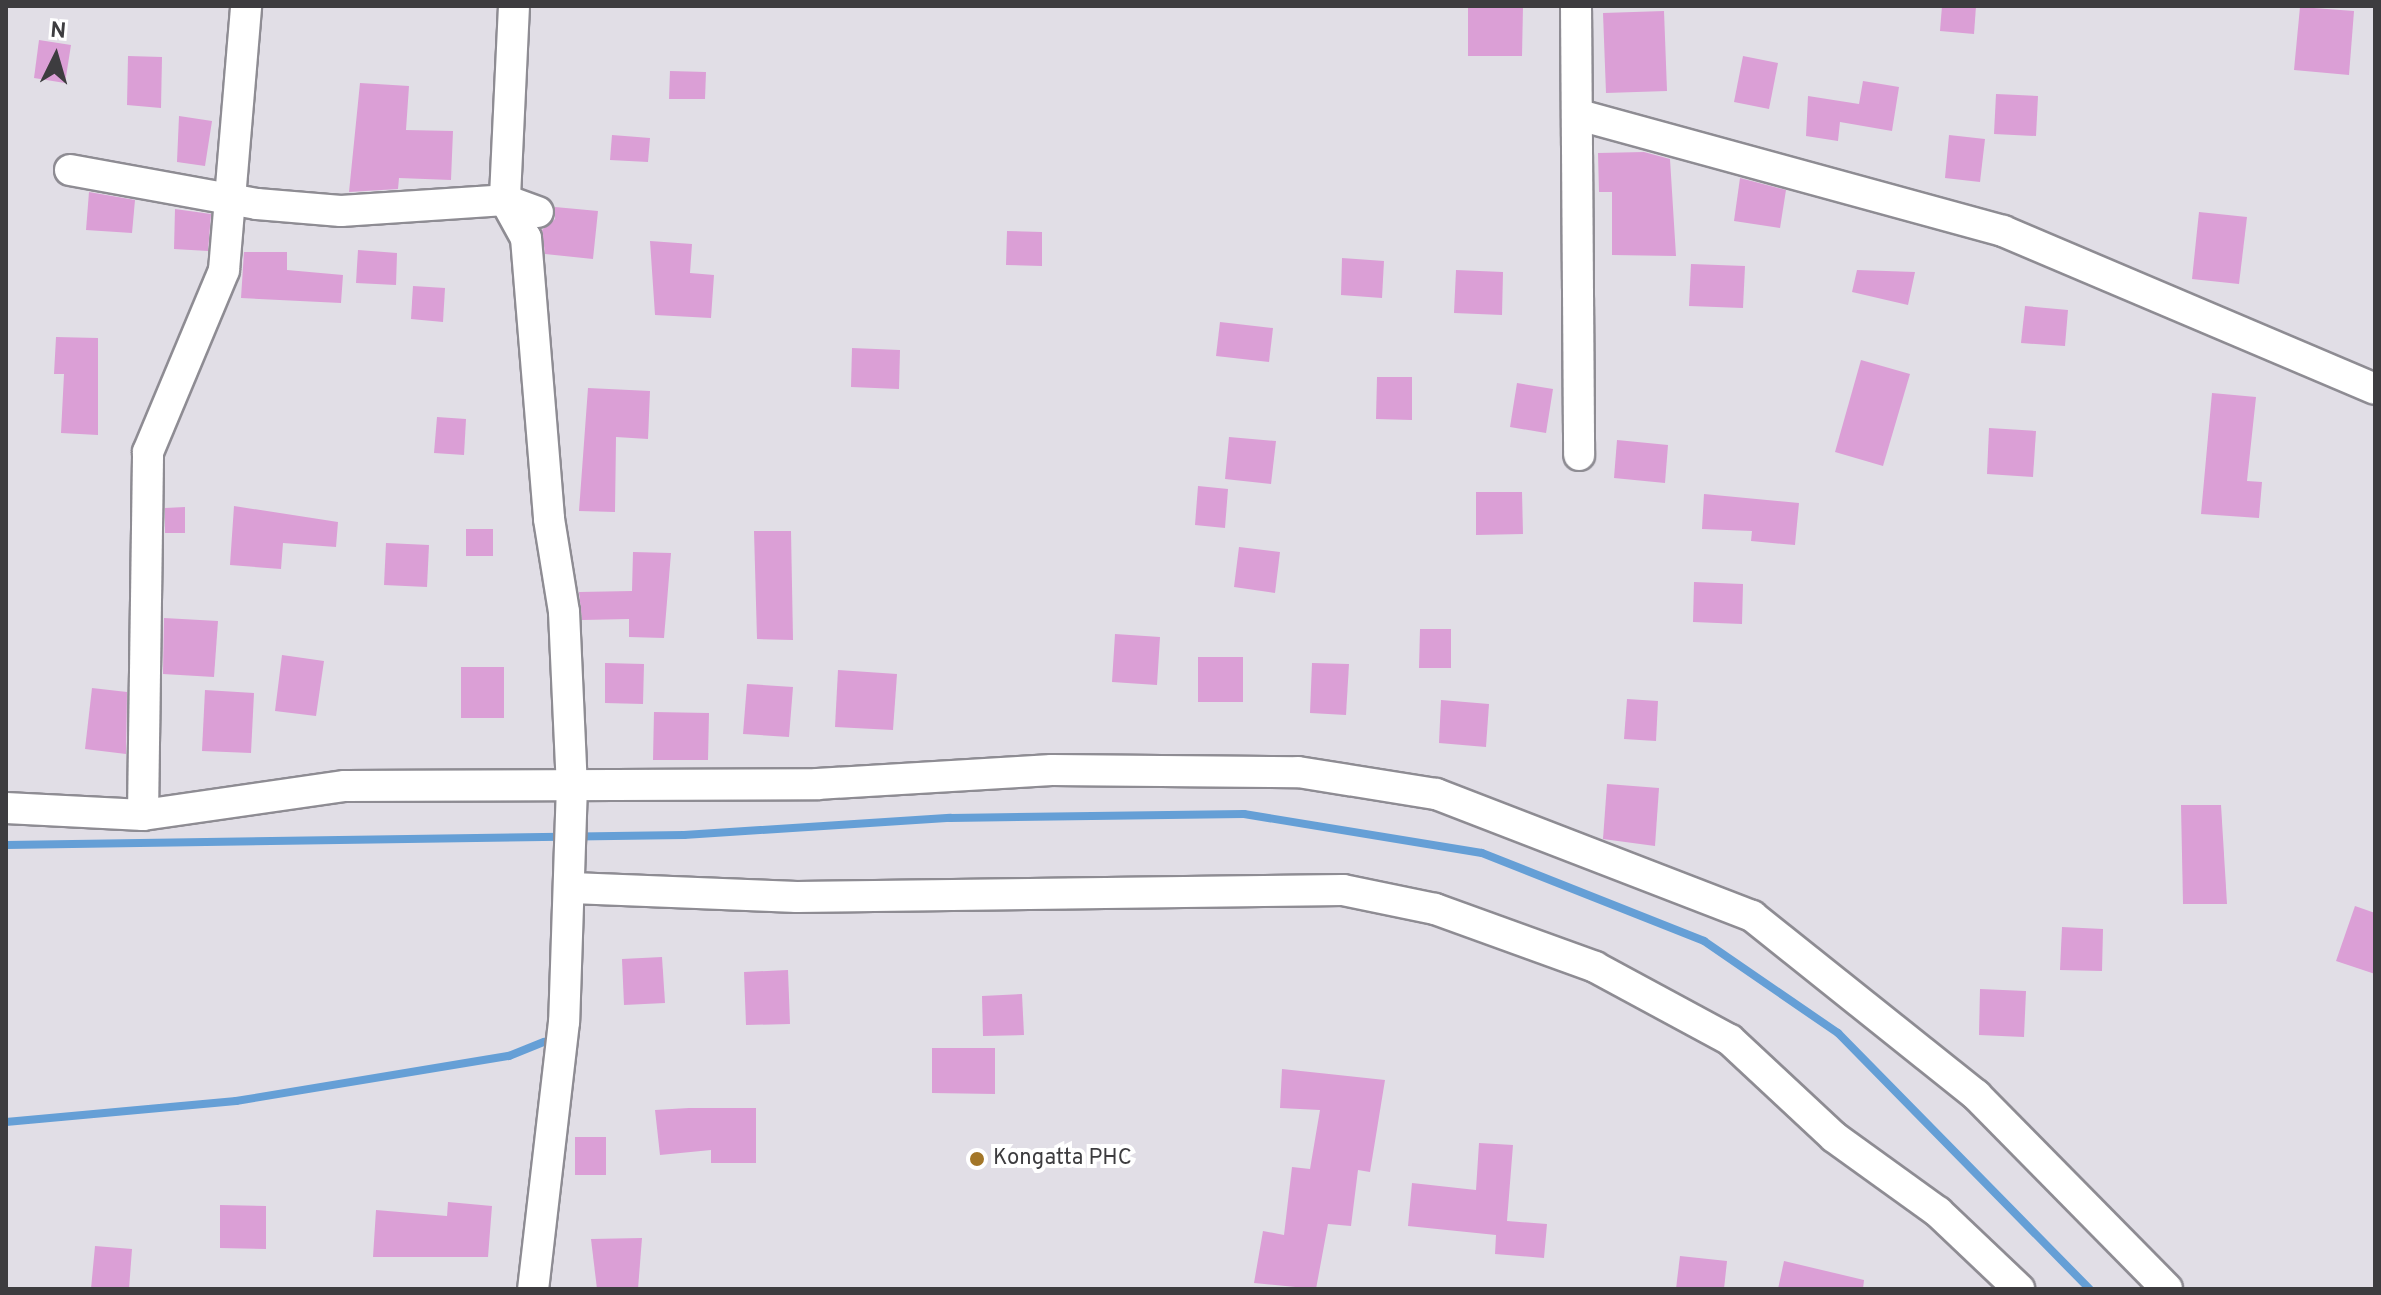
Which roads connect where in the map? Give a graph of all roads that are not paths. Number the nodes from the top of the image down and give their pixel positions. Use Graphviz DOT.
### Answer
graph roads {
  1 [pos="246,6"];
  2 [pos="514,6"];
  3 [pos="1576,6"];
  4 [pos="1579,115"];
  5 [pos="70,170"];
  6 [pos="233,198"];
  7 [pos="505,200"];
  8 [pos="538,212"];
  9 [pos="2375,389"];
  10 [pos="1579,455"];
  11 [pos="572,798"];
  12 [pos="6,808"];
  13 [pos="143,815"];
  14 [pos="572,888"];
  15 [pos="533,1289"];
  16 [pos="2019,1289"];
  17 [pos="2167,1289"];
  1 -- 6 [label="street"];
  2 -- 7 [label="street"];
  3 -- 4 [label="street"];
  4 -- 9 [label="street"];
  4 -- 10 [label="street"];
  5 -- 6 [label="street"];
  6 -- 7 [label="street"];
  6 -- 13 [label="street"];
  7 -- 8 [label="street"];
  7 -- 11 [label="street"];
  11 -- 13 [label="street"];
  11 -- 14 [label="street"];
  11 -- 17 [label="street"];
  12 -- 13 [label="street"];
  14 -- 15 [label="street"];
  14 -- 16 [label="street"];
}
